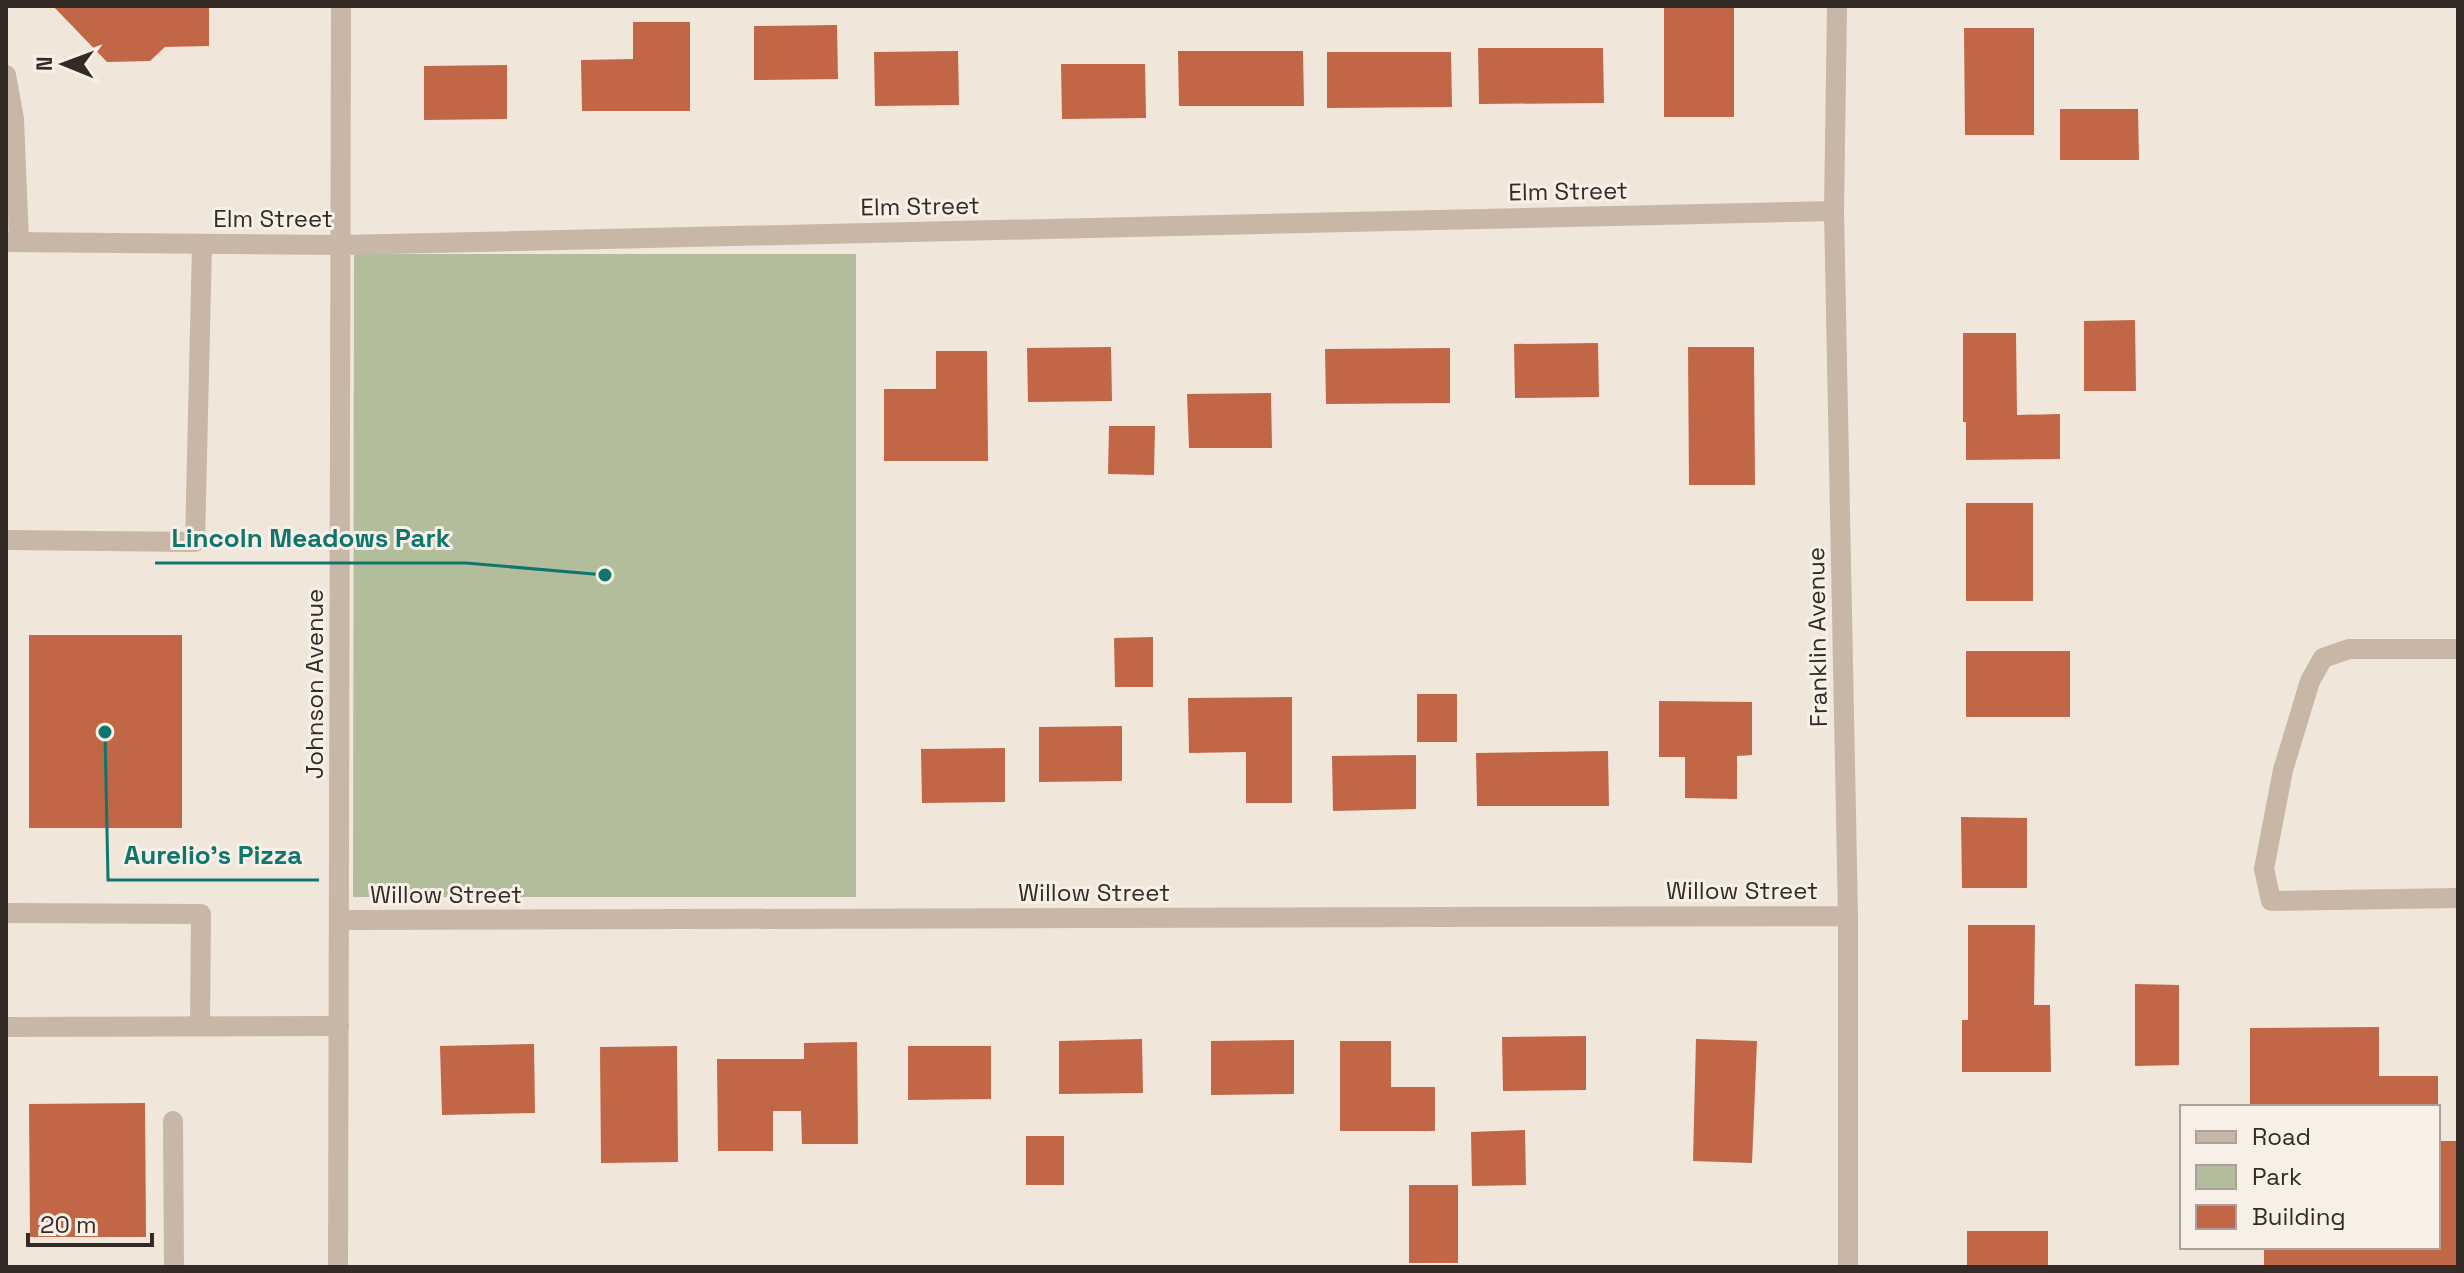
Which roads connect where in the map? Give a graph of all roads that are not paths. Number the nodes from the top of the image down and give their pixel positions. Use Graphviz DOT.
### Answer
graph roads {
  1 [pos="341,6"];
  2 [pos="1837,6"];
  3 [pos="6,75"];
  4 [pos="1834,211"];
  5 [pos="13,242"];
  6 [pos="202,244"];
  7 [pos="341,245"];
  8 [pos="6,540"];
  9 [pos="2458,649"];
  10 [pos="2458,898"];
  11 [pos="6,913"];
  12 [pos="1848,916"];
  13 [pos="339,920"];
  14 [pos="200,1026"];
  15 [pos="339,1026"];
  16 [pos="6,1027"];
  17 [pos="173,1121"];
  18 [pos="174,1267"];
  19 [pos="338,1267"];
  20 [pos="1848,1267"];
  1 -- 7 [label="street, Johnson Avenue"];
  2 -- 4 [label="street, Franklin Avenue"];
  3 -- 5 [label="street"];
  4 -- 7 [label="street, Elm Street"];
  4 -- 12 [label="street, Franklin Avenue"];
  5 -- 6 [label="street, Elm Street"];
  6 -- 7 [label="street, Elm Street"];
  6 -- 8 [label="street"];
  7 -- 13 [label="street, Johnson Avenue"];
  9 -- 10 [label="street"];
  11 -- 14 [label="street"];
  12 -- 13 [label="street, Willow Street"];
  12 -- 20 [label="street, Franklin Avenue"];
  13 -- 15 [label="street, Johnson Avenue"];
  14 -- 15 [label="street"];
  14 -- 16 [label="street"];
  15 -- 19 [label="street, Johnson Avenue"];
  17 -- 18 [label="street"];
}
